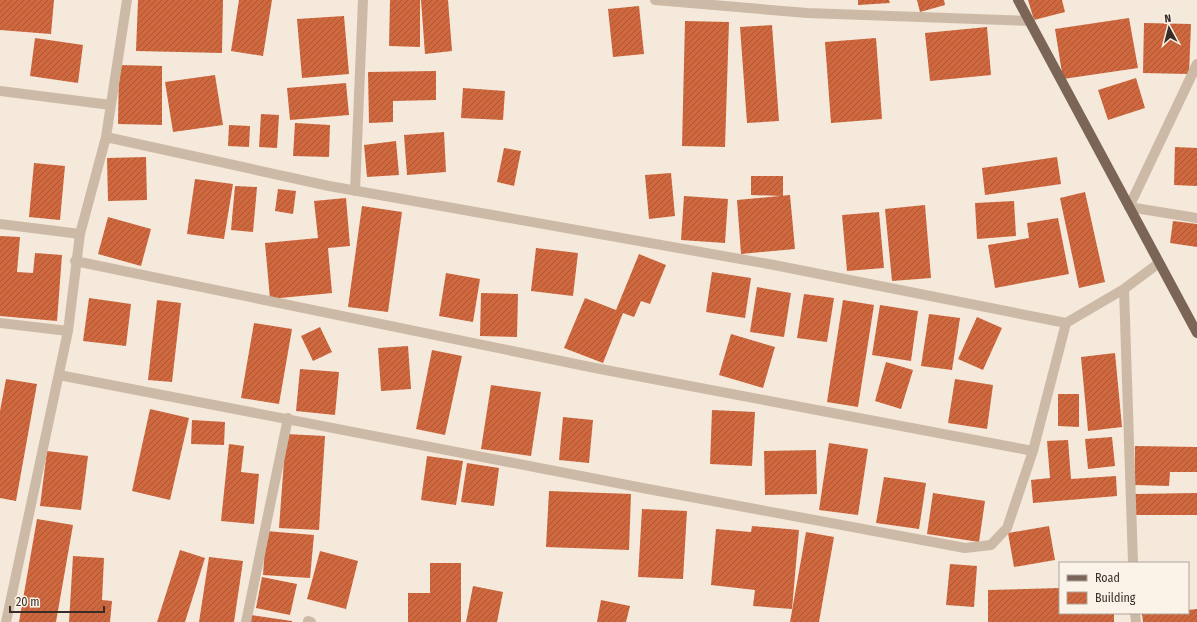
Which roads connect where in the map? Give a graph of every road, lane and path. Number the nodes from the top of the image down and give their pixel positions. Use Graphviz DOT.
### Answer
graph roads {
  1 [pos="127,0"];
  2 [pos="363,0"];
  3 [pos="655,0"];
  4 [pos="1018,0"];
  5 [pos="1030,21"];
  6 [pos="1197,64"];
  7 [pos="0,91"];
  8 [pos="111,105"];
  9 [pos="106,137"];
  10 [pos="355,190"];
  11 [pos="1129,206"];
  12 [pos="1197,218"];
  13 [pos="0,224"];
  14 [pos="80,234"];
  15 [pos="75,261"];
  16 [pos="1159,263"];
  17 [pos="1124,289"];
  18 [pos="0,323"];
  19 [pos="1066,323"];
  20 [pos="68,331"];
  21 [pos="1197,333"];
  22 [pos="59,375"];
  23 [pos="288,418"];
  24 [pos="1034,451"];
  25 [pos="1134,562"];
  26 [pos="6,622"];
  27 [pos="246,622"];
  1 -- 8 [label="street"];
  2 -- 10 [label="street"];
  3 -- 5 [label="street"];
  4 -- 5 [label="main road"];
  5 -- 11 [label="main road"];
  6 -- 11 [label="street"];
  7 -- 8 [label="street"];
  8 -- 9 [label="street"];
  9 -- 10 [label="street"];
  9 -- 14 [label="street"];
  10 -- 19 [label="street"];
  11 -- 12 [label="street"];
  11 -- 16 [label="main road"];
  13 -- 14 [label="street"];
  14 -- 15 [label="street"];
  15 -- 20 [label="street"];
  15 -- 24 [label="street"];
  16 -- 17 [label="street"];
  16 -- 21 [label="main road"];
  17 -- 19 [label="street"];
  17 -- 25 [label="street"];
  18 -- 20 [label="street"];
  19 -- 24 [label="street"];
  20 -- 22 [label="street"];
  22 -- 23 [label="street"];
  22 -- 26 [label="street"];
  23 -- 24 [label="street"];
  23 -- 27 [label="street"];
}
